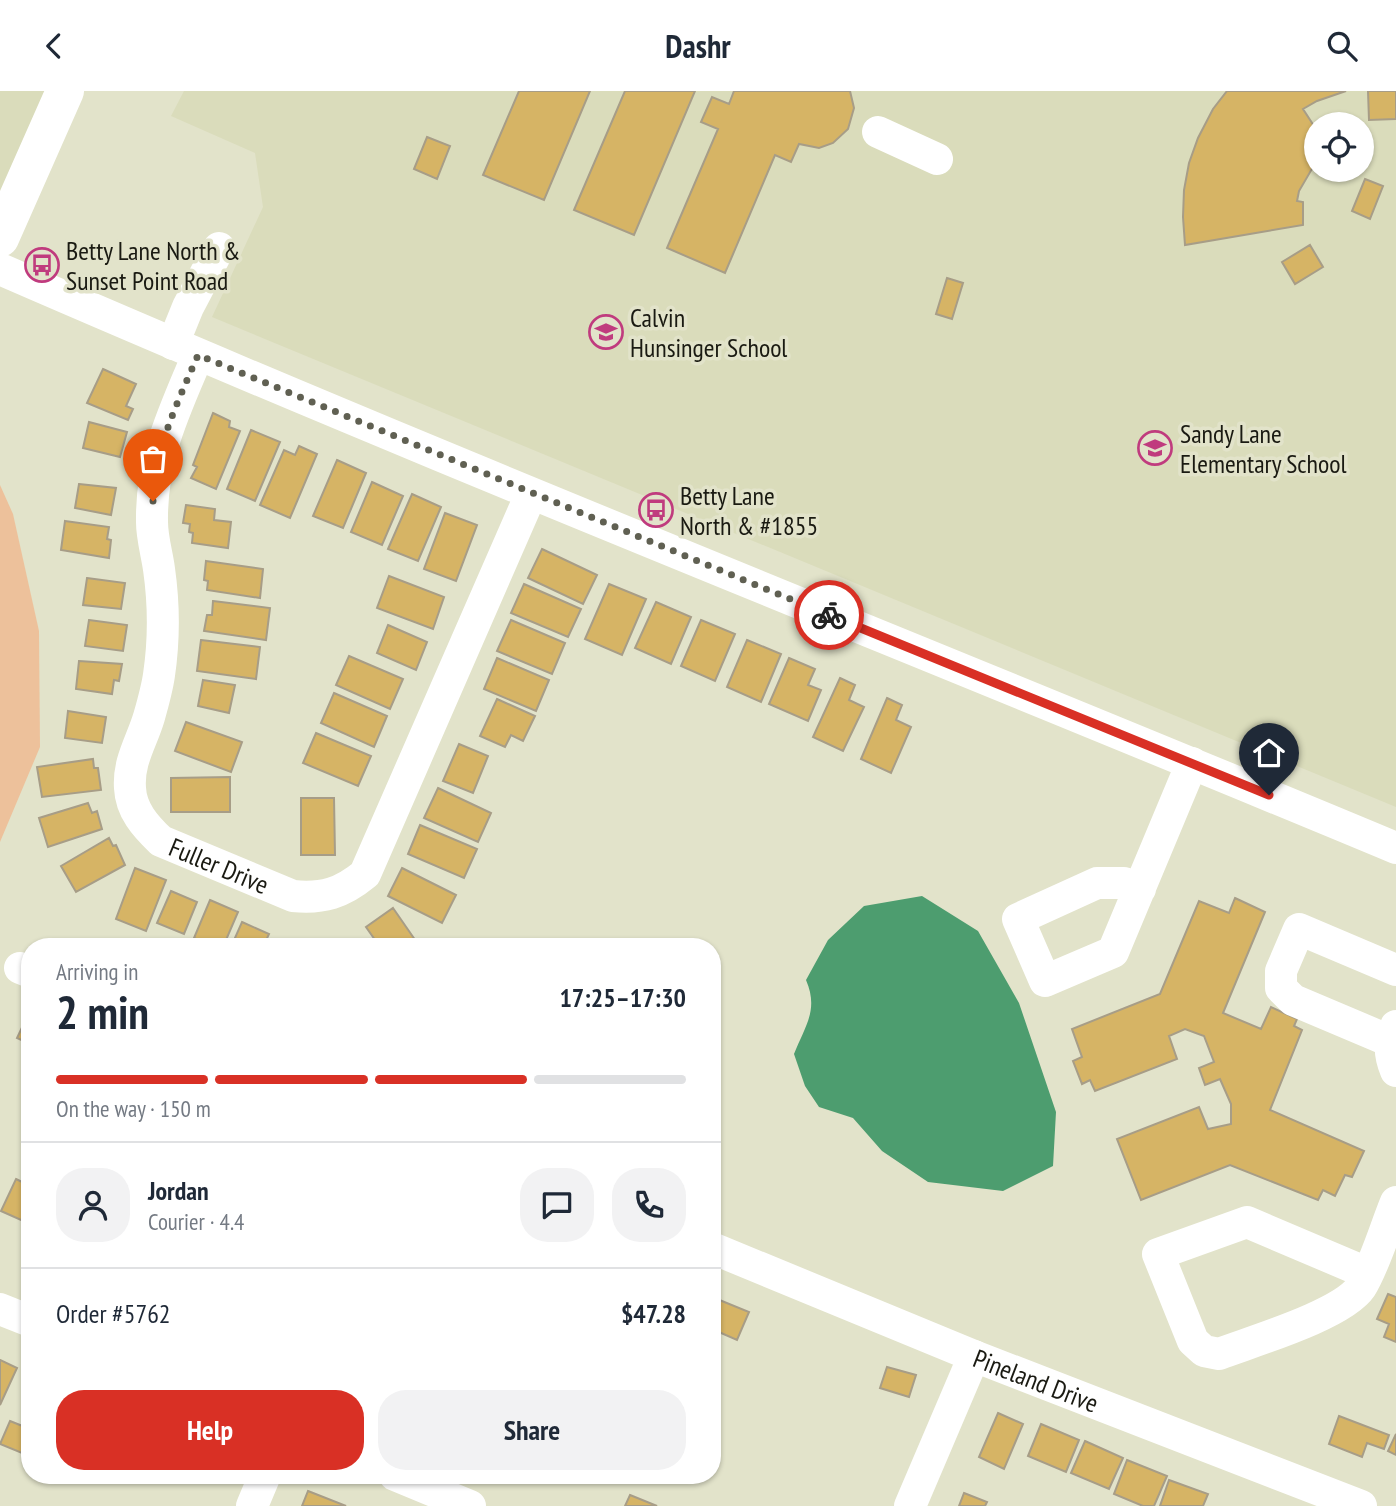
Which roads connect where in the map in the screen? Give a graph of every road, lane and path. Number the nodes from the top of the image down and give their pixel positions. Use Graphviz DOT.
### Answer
graph roads {
  1 [pos="65,91"];
  2 [pos="878,132"];
  3 [pos="936,159"];
  4 [pos="0,238"];
  5 [pos="219,248"];
  6 [pos="0,269"];
  7 [pos="185,350"];
  8 [pos="531,494"];
  9 [pos="1192,762"];
  10 [pos="1396,848"];
  11 [pos="1140,889"];
  12 [pos="1396,970"];
  13 [pos="1394,1046"];
  14 [pos="1396,1202"];
  15 [pos="721,1252"];
  16 [pos="1367,1273"];
  17 [pos="0,1309"];
  18 [pos="21,1317"];
  19 [pos="974,1356"];
  20 [pos="261,1484"];
  21 [pos="417,1484"];
  22 [pos="252,1506"];
  23 [pos="470,1506"];
  24 [pos="910,1506"];
  25 [pos="1361,1506"];
  1 -- 4 [label="main road"];
  2 -- 3 [label="street"];
  5 -- 7 [label="street, Fuller Drive"];
  6 -- 7 [label="street"];
  7 -- 8 [label="street"];
  7 -- 8 [label="street, Fuller Drive"];
  8 -- 9 [label="street"];
  9 -- 10 [label="street"];
  9 -- 11 [label="street"];
  12 -- 13 [label="street"];
  14 -- 16 [label="street"];
  15 -- 19 [label="street, Pineland Drive"];
  16 -- 16 [label="street"];
  17 -- 18 [label="street"];
  19 -- 24 [label="street"];
  19 -- 25 [label="street, Pineland Drive"];
  20 -- 22 [label="street"];
  21 -- 23 [label="street"];
}
